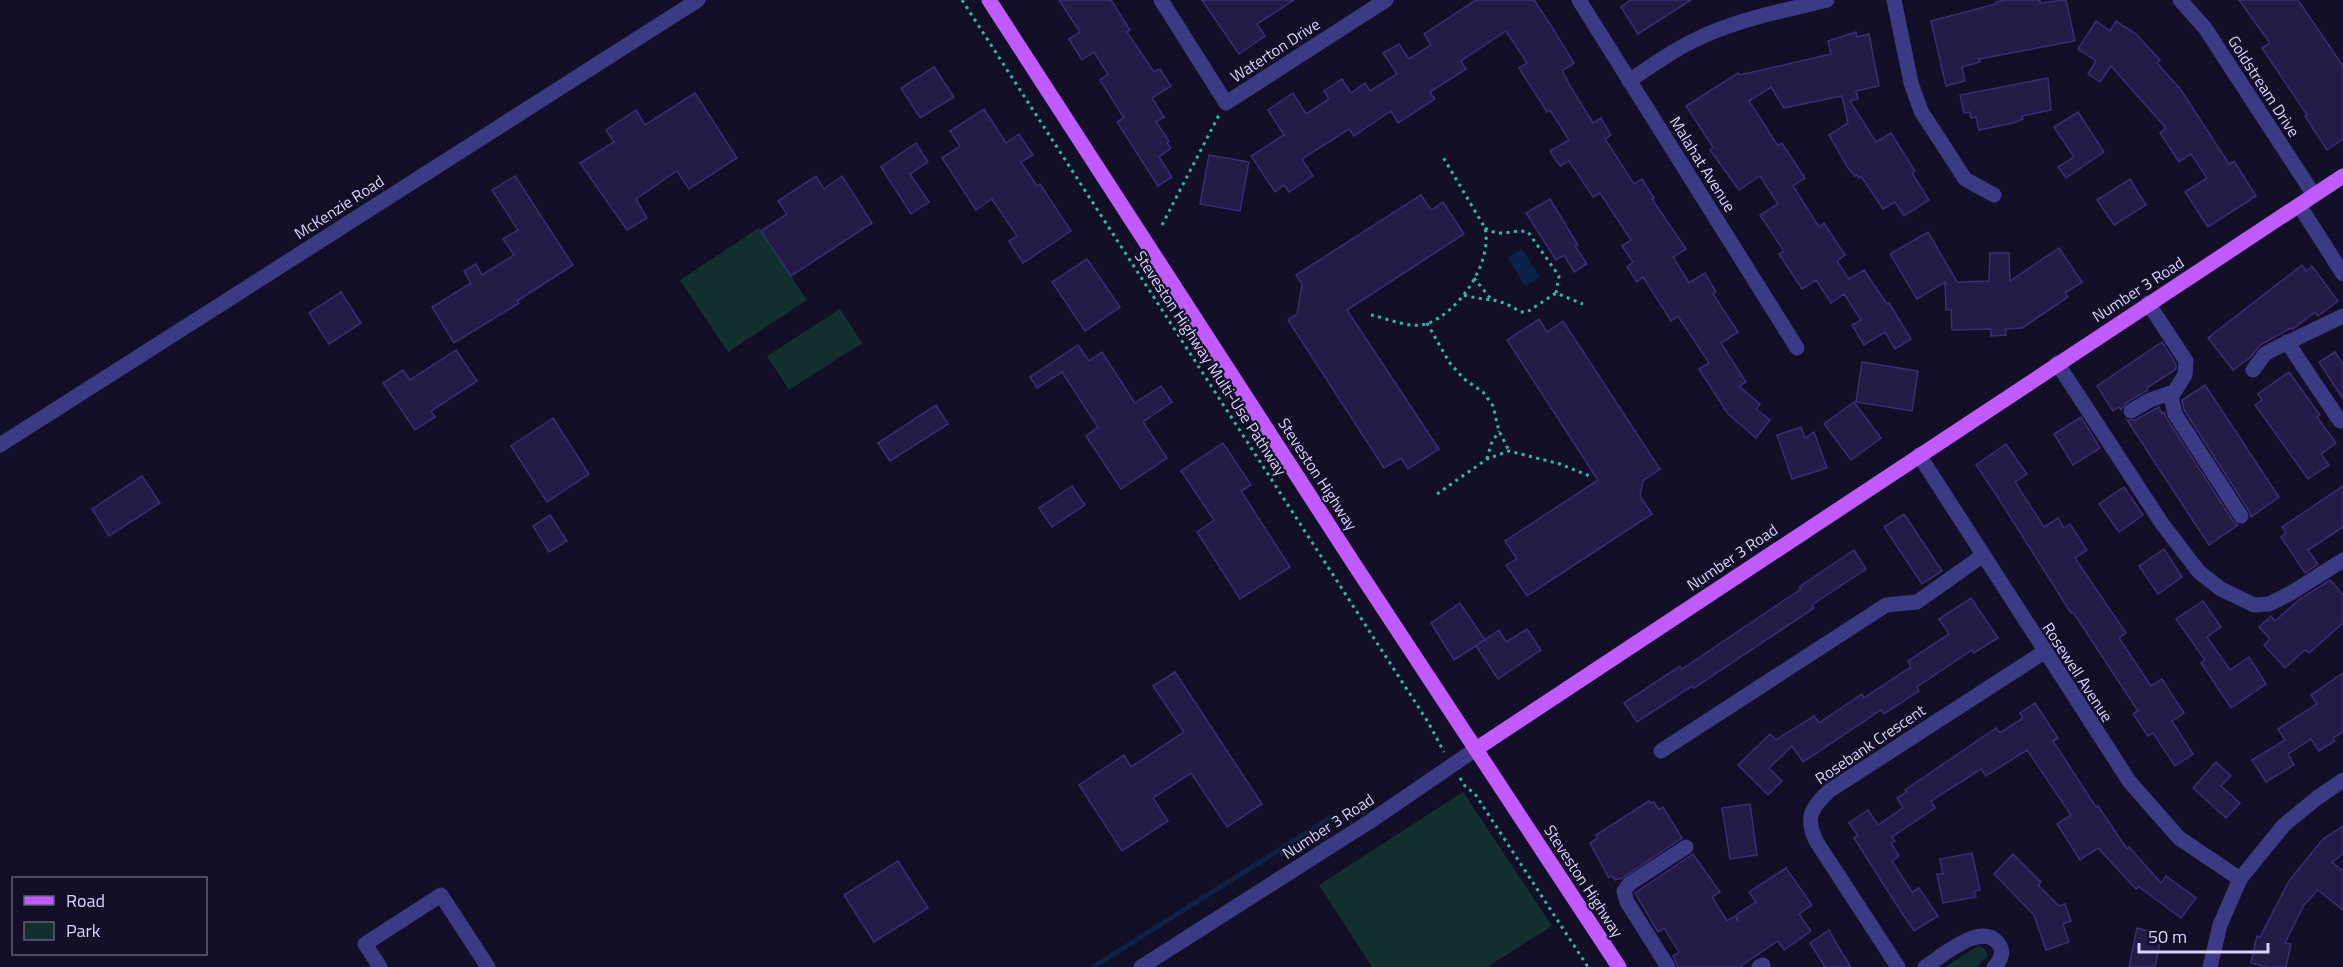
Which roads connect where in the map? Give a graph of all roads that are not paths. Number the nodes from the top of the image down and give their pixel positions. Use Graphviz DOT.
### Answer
graph roads {
  1 [pos="698,0"];
  2 [pos="989,0"];
  3 [pos="1161,0"];
  4 [pos="1386,0"];
  5 [pos="1579,0"];
  6 [pos="1827,0"];
  7 [pos="1894,0"];
  8 [pos="2180,0"];
  9 [pos="1629,81"];
  10 [pos="2343,176"];
  11 [pos="1994,195"];
  12 [pos="2314,195"];
  13 [pos="2298,205"];
  14 [pos="2343,273"];
  15 [pos="2148,303"];
  16 [pos="2343,316"];
  17 [pos="2287,342"];
  18 [pos="1797,348"];
  19 [pos="2057,363"];
  20 [pos="2253,370"];
  21 [pos="2173,392"];
  22 [pos="2131,411"];
  23 [pos="2340,421"];
  24 [pos="0,445"];
  25 [pos="1918,455"];
  26 [pos="2241,516"];
  27 [pos="1982,556"];
  28 [pos="2343,560"];
  29 [pos="2044,652"];
  30 [pos="1476,749"];
  31 [pos="1661,751"];
  32 [pos="2343,780"];
  33 [pos="1686,847"];
  34 [pos="2240,879"];
  35 [pos="380,967"];
  36 [pos="488,967"];
  37 [pos="1141,967"];
  38 [pos="1619,967"];
  39 [pos="1668,967"];
  40 [pos="1898,967"];
  41 [pos="1925,967"];
  42 [pos="1994,967"];
  43 [pos="2210,967"];
  1 -- 24 [label="street, McKenzie Road"];
  2 -- 30 [label="main road, Steveston Highway"];
  3 -- 4 [label="street, Waterton Drive"];
  5 -- 9 [label="street, Malahat Avenue"];
  6 -- 9 [label="street"];
  7 -- 11 [label="street"];
  8 -- 12 [label="street, Goldstream Drive"];
  9 -- 18 [label="street, Malahat Avenue"];
  10 -- 12 [label="main road, Number 3 Road"];
  12 -- 13 [label="main road, Number 3 Road"];
  13 -- 14 [label="street"];
  13 -- 15 [label="main road, Number 3 Road"];
  15 -- 19 [label="main road, Number 3 Road"];
  15 -- 21 [label="street"];
  16 -- 17 [label="street"];
  17 -- 20 [label="street"];
  17 -- 23 [label="street"];
  19 -- 25 [label="main road, Number 3 Road"];
  19 -- 28 [label="street"];
  21 -- 22 [label="street"];
  21 -- 26 [label="street"];
  25 -- 27 [label="street, Rosewell Avenue"];
  25 -- 30 [label="main road, Number 3 Road"];
  27 -- 29 [label="street, Rosewell Avenue"];
  27 -- 31 [label="street"];
  29 -- 34 [label="street, Rosewell Avenue"];
  29 -- 40 [label="street, Rosebank Crescent"];
  30 -- 37 [label="street, Number 3 Road"];
  30 -- 38 [label="main road, Steveston Highway"];
  32 -- 34 [label="street"];
  33 -- 39 [label="street"];
  34 -- 43 [label="street"];
  35 -- 36 [label="street"];
  41 -- 42 [label="street"];
}
